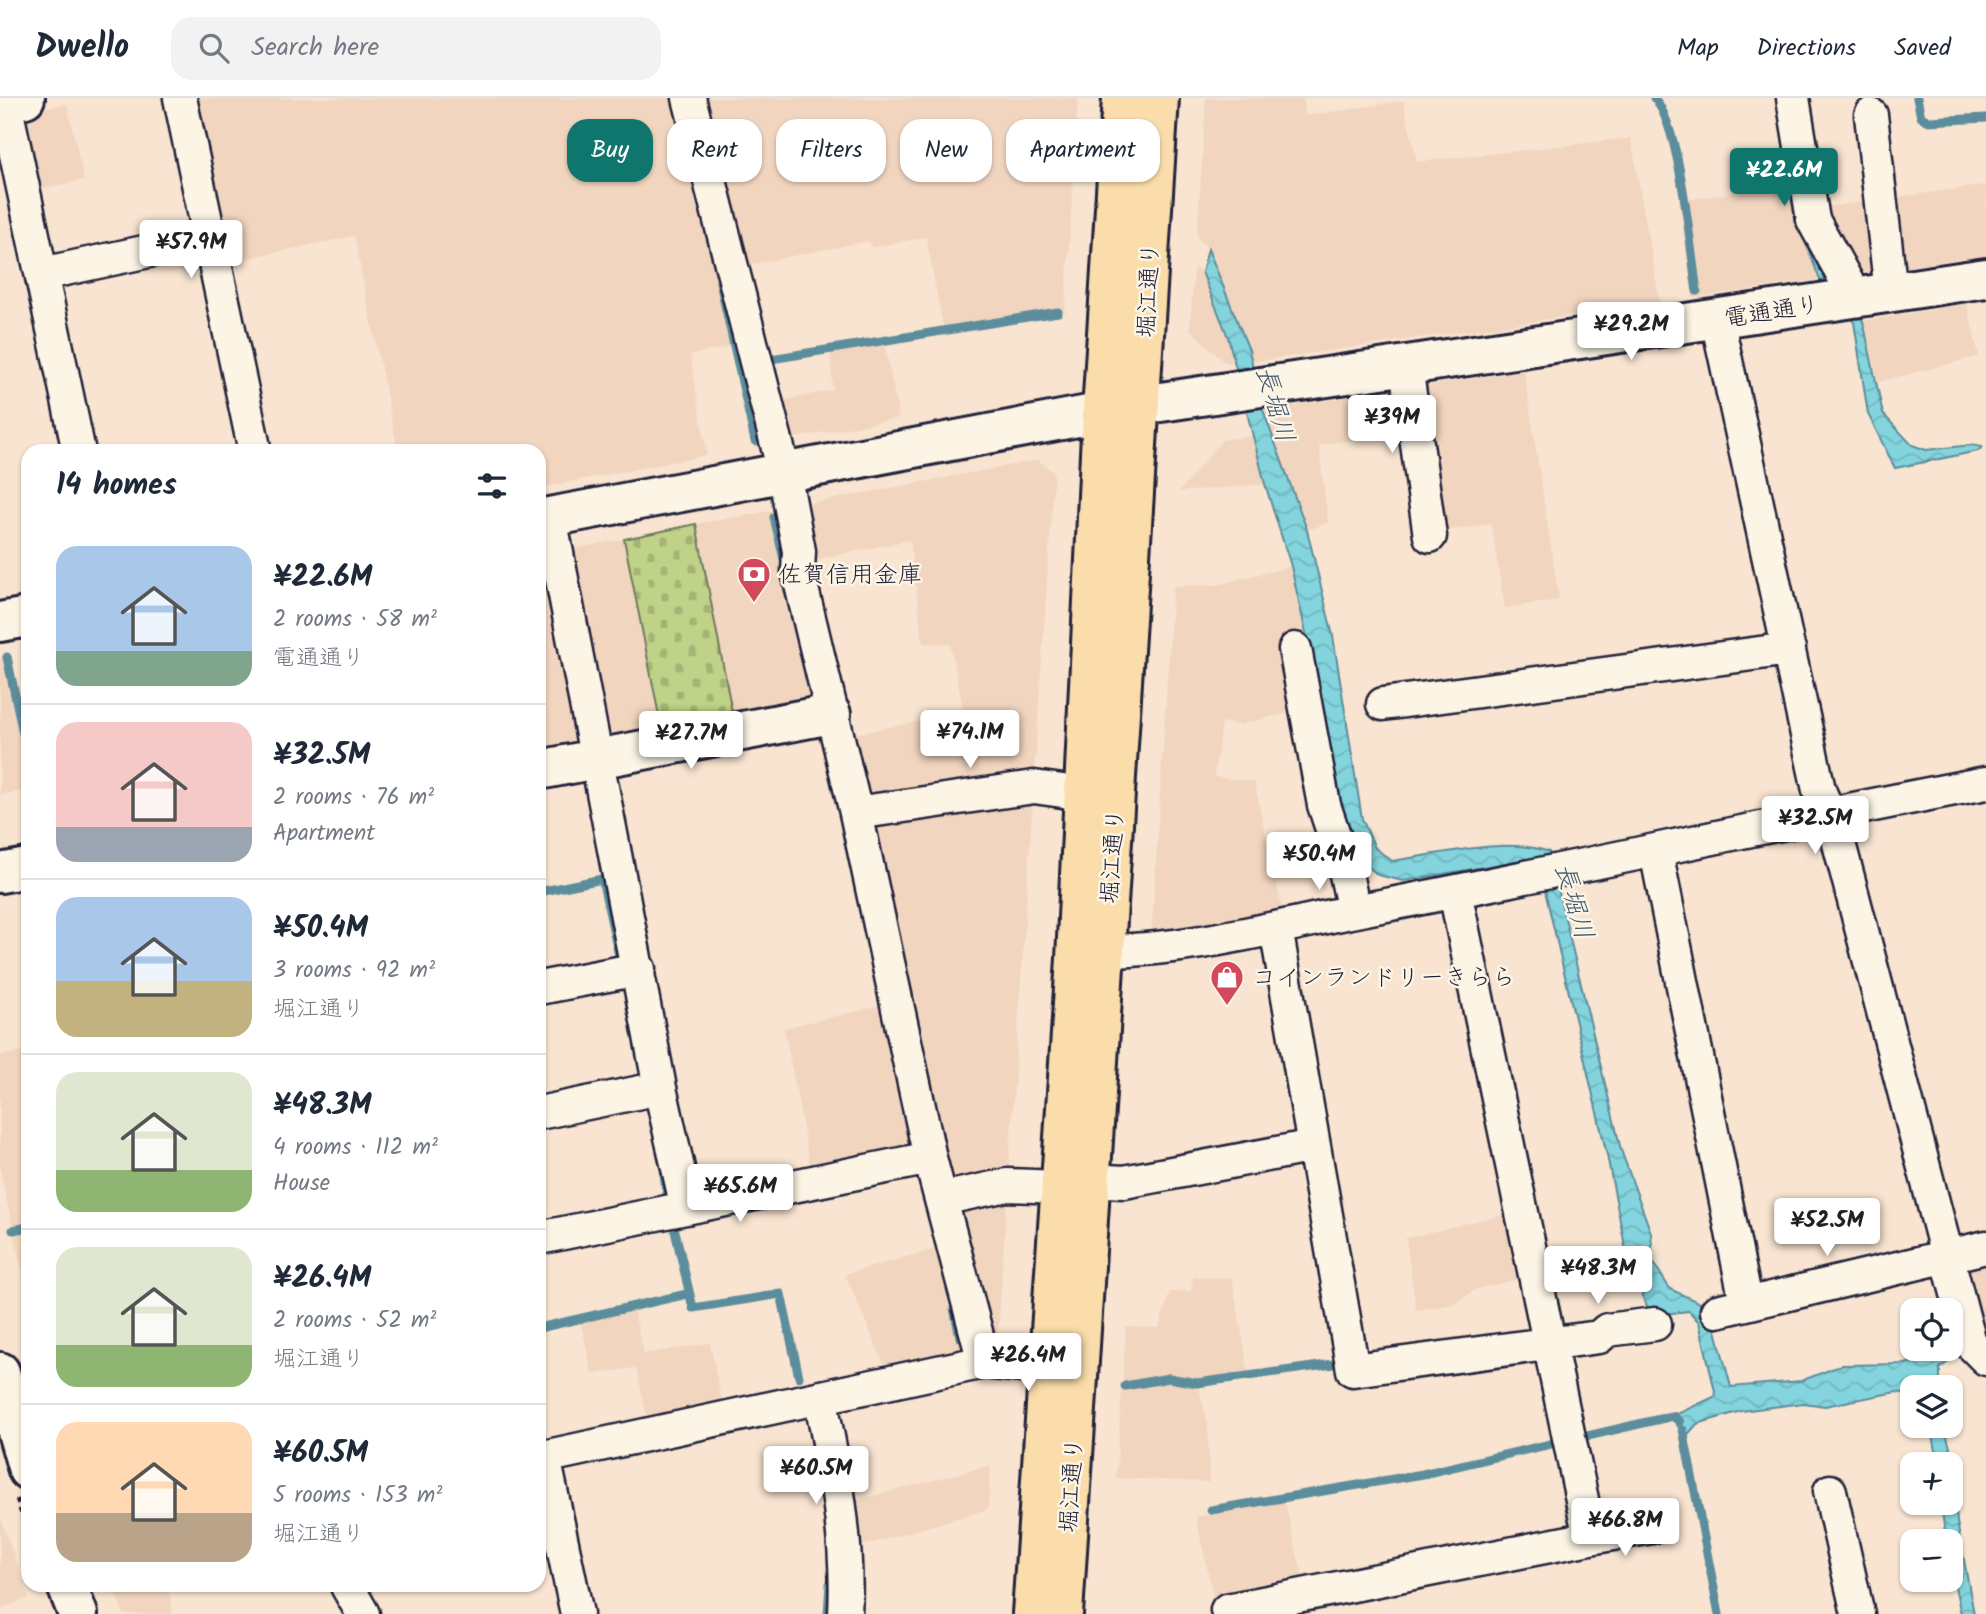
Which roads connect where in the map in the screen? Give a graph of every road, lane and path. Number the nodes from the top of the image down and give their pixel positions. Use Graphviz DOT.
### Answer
graph roads {
  1 [pos="180,98"];
  2 [pos="689,98"];
  3 [pos="1122,98"];
  4 [pos="1158,98"];
  5 [pos="1793,98"];
  6 [pos="9,100"];
  7 [pos="1871,115"];
  8 [pos="209,238"];
  9 [pos="42,275"];
  10 [pos="1986,278"];
  11 [pos="1892,293"];
  12 [pos="1851,299"];
  13 [pos="1717,320"];
  14 [pos="1406,366"];
  15 [pos="1142,405"];
  16 [pos="1102,412"];
  17 [pos="77,444"];
  18 [pos="253,444"];
  19 [pos="783,472"];
  20 [pos="546,518"];
  21 [pos="546,523"];
  22 [pos="1430,536"];
  23 [pos="21,618"];
  24 [pos="0,622"];
  25 [pos="1295,649"];
  26 [pos="1789,649"];
  27 [pos="1383,704"];
  28 [pos="831,714"];
  29 [pos="598,759"];
  30 [pos="546,769"];
  31 [pos="1986,783"];
  32 [pos="1084,794"];
  33 [pos="856,813"];
  34 [pos="1829,813"];
  35 [pos="1656,851"];
  36 [pos="21,869"];
  37 [pos="0,873"];
  38 [pos="1455,892"];
  39 [pos="1354,911"];
  40 [pos="1276,928"];
  41 [pos="1105,951"];
  42 [pos="639,969"];
  43 [pos="546,988"];
  44 [pos="660,1088"];
  45 [pos="546,1112"];
  46 [pos="1314,1146"];
  47 [pos="930,1158"];
  48 [pos="1076,1184"];
  49 [pos="941,1199"];
  50 [pos="687,1208"];
  51 [pos="546,1237"];
  52 [pos="1986,1247"];
  53 [pos="1949,1255"];
  54 [pos="1743,1287"];
  55 [pos="1717,1311"];
  56 [pos="1655,1324"];
  57 [pos="1550,1344"];
  58 [pos="1986,1359"];
  59 [pos="984,1362"];
  60 [pos="1064,1370"];
  61 [pos="0,1372"];
  62 [pos="820,1397"];
  63 [pos="21,1446"];
  64 [pos="546,1456"];
  65 [pos="546,1479"];
  66 [pos="1830,1491"];
  67 [pos="1652,1527"];
  68 [pos="1590,1538"];
  69 [pos="70,1592"];
  70 [pos="350,1592"];
  71 [pos="79,1614"];
  72 [pos="363,1614"];
  73 [pos="577,1614"];
  74 [pos="845,1614"];
  75 [pos="1031,1614"];
  76 [pos="1063,1614"];
  77 [pos="1228,1614"];
  78 [pos="1858,1614"];
  1 -- 8 [label="street"];
  2 -- 19 [label="street"];
  3 -- 16 [label="highway, 堀江通り"];
  4 -- 15 [label="highway, 堀江通り"];
  5 -- 12 [label="street"];
  6 -- 9 [label="street"];
  7 -- 11 [label="street"];
  8 -- 9 [label="street"];
  8 -- 18 [label="street"];
  9 -- 17 [label="street"];
  10 -- 11 [label="street, 電通通り"];
  11 -- 12 [label="street, 電通通り"];
  12 -- 13 [label="street, 電通通り"];
  13 -- 14 [label="street, 電通通り"];
  13 -- 26 [label="street"];
  14 -- 15 [label="street, 電通通り"];
  14 -- 22 [label="street"];
  15 -- 16 [label="street, 電通通り"];
  15 -- 41 [label="highway, 堀江通り"];
  16 -- 19 [label="street, 電通通り"];
  16 -- 32 [label="highway, 堀江通り"];
  19 -- 20 [label="street, 電通通り"];
  19 -- 28 [label="street"];
  21 -- 29 [label="street"];
  23 -- 24 [label="street"];
  25 -- 39 [label="street"];
  26 -- 27 [label="street"];
  26 -- 34 [label="street"];
  28 -- 29 [label="street"];
  28 -- 33 [label="street"];
  29 -- 30 [label="street"];
  29 -- 42 [label="street"];
  31 -- 34 [label="street"];
  32 -- 33 [label="street"];
  32 -- 48 [label="highway, 堀江通り"];
  33 -- 47 [label="street"];
  34 -- 35 [label="street"];
  34 -- 53 [label="street"];
  35 -- 38 [label="street"];
  35 -- 54 [label="street"];
  36 -- 37 [label="street"];
  38 -- 39 [label="street"];
  38 -- 57 [label="street"];
  39 -- 40 [label="street"];
  40 -- 41 [label="street"];
  40 -- 46 [label="street"];
  41 -- 48 [label="highway, 堀江通り"];
  42 -- 43 [label="street"];
  42 -- 44 [label="street"];
  44 -- 45 [label="street"];
  44 -- 50 [label="street"];
  46 -- 48 [label="street"];
  46 -- 57 [label="street"];
  47 -- 49 [label="street"];
  47 -- 50 [label="street"];
  48 -- 49 [label="street"];
  48 -- 60 [label="highway, 堀江通り"];
  49 -- 59 [label="street"];
  50 -- 51 [label="street"];
  52 -- 53 [label="street"];
  53 -- 55 [label="street"];
  53 -- 58 [label="street"];
  56 -- 57 [label="street"];
  57 -- 68 [label="street"];
  59 -- 60 [label="street"];
  59 -- 62 [label="street"];
  60 -- 75 [label="highway, 堀江通り"];
  60 -- 76 [label="highway, 堀江通り"];
  61 -- 63 [label="street"];
  62 -- 64 [label="street"];
  62 -- 74 [label="street"];
  65 -- 73 [label="street"];
  66 -- 78 [label="street"];
  67 -- 68 [label="street"];
  68 -- 77 [label="street"];
  69 -- 71 [label="street"];
  70 -- 72 [label="street"];
}
